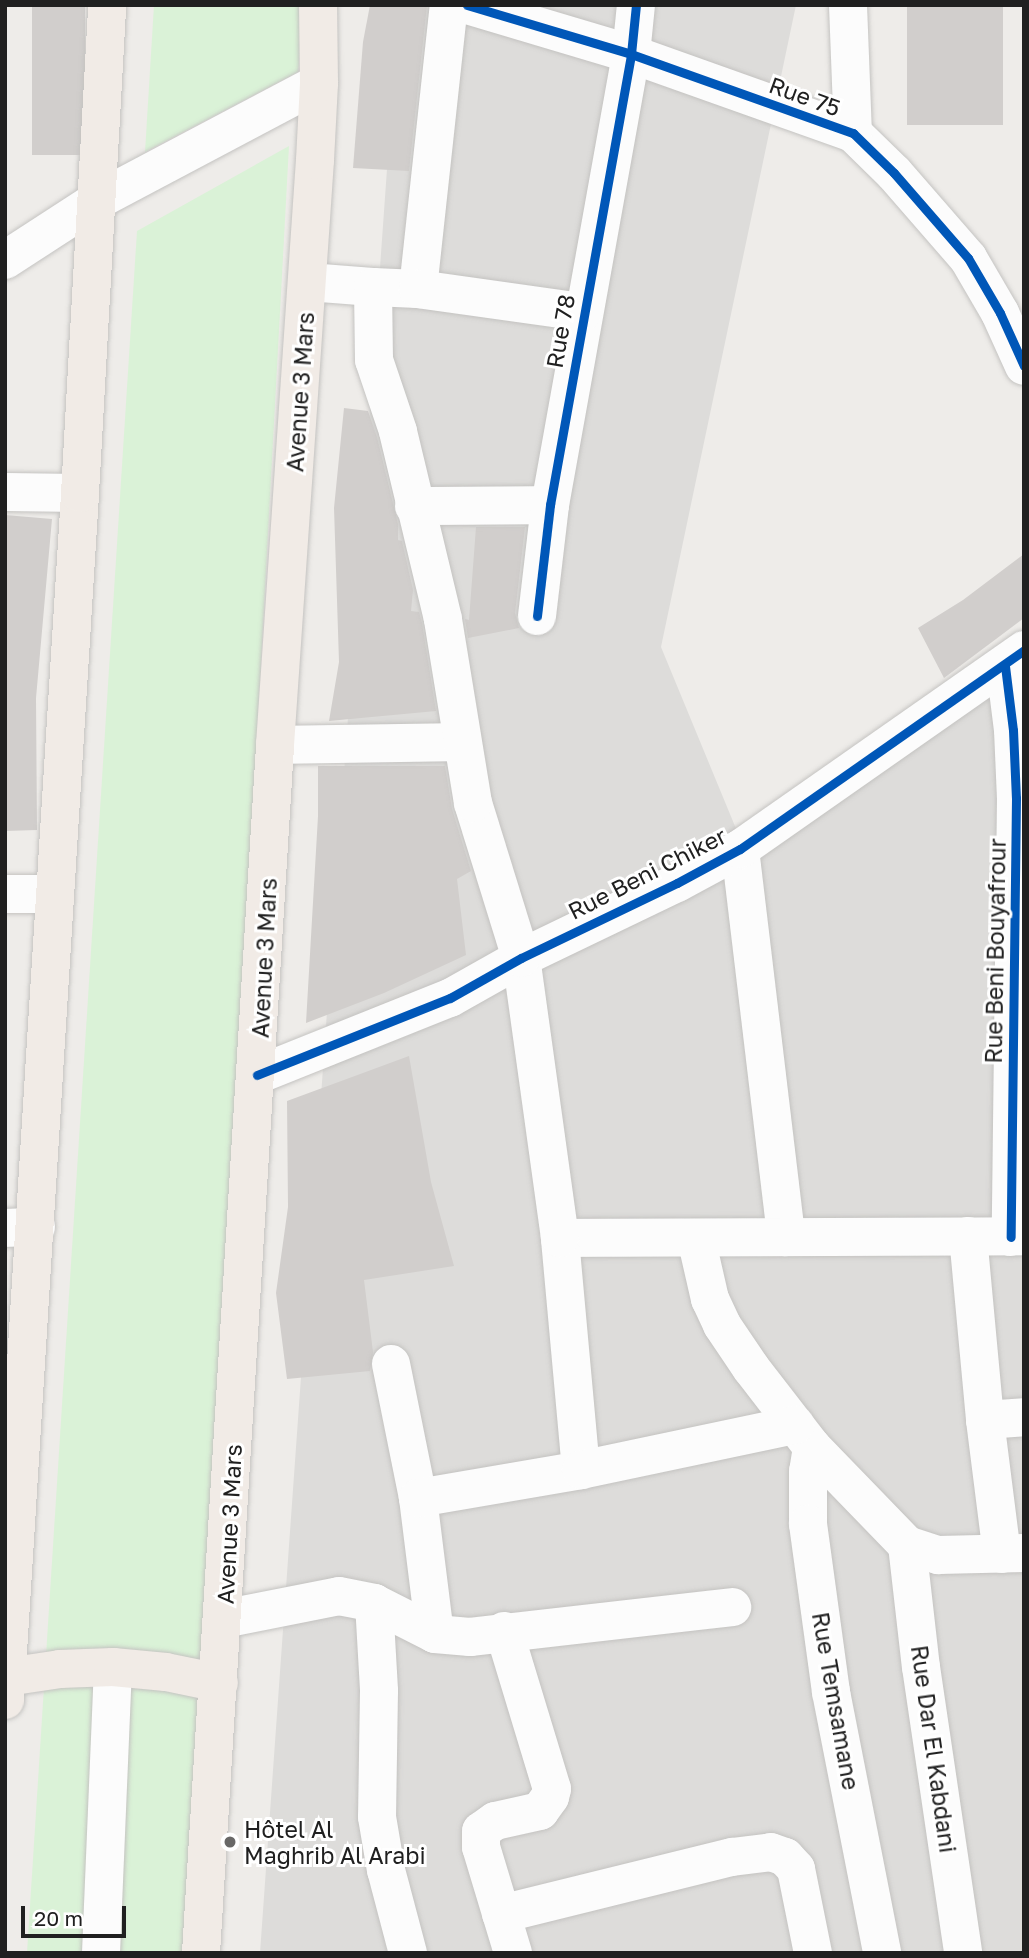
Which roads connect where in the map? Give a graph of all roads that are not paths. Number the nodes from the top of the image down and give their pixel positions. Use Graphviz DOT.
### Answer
graph roads {
  1 [pos="107,5"];
  2 [pos="318,5"];
  3 [pos="449,5"];
  4 [pos="467,5"];
  5 [pos="636,5"];
  6 [pos="848,5"];
  7 [pos="631,54"];
  8 [pos="319,83"];
  9 [pos="853,133"];
  10 [pos="96,201"];
  11 [pos="5,260"];
  12 [pos="308,282"];
  13 [pos="373,287"];
  14 [pos="418,289"];
  15 [pos="582,312"];
  16 [pos="1024,366"];
  17 [pos="5,492"];
  18 [pos="80,493"];
  19 [pos="550,505"];
  20 [pos="414,506"];
  21 [pos="537,616"];
  22 [pos="1014,658"];
  23 [pos="462,742"];
  24 [pos="275,744"];
  25 [pos="740,849"];
  26 [pos="5,894"];
  27 [pos="55,894"];
  28 [pos="521,958"];
  29 [pos="257,1074"];
  30 [pos="21,1227"];
  31 [pos="968,1236"];
  32 [pos="1017,1236"];
  33 [pos="786,1237"];
  34 [pos="560,1238"];
  35 [pos="696,1238"];
  36 [pos="391,1364"];
  37 [pos="1024,1417"];
  38 [pos="985,1420"];
  39 [pos="803,1436"];
  40 [pos="581,1470"];
  41 [pos="418,1498"];
  42 [pos="907,1545"];
  43 [pos="1013,1553"];
  44 [pos="374,1603"];
  45 [pos="732,1607"];
  46 [pos="223,1619"];
  47 [pos="503,1630"];
  48 [pos="435,1634"];
  49 [pos="113,1667"];
  50 [pos="219,1683"];
  51 [pos="6,1685"];
  52 [pos="501,1914"];
  53 [pos="101,1953"];
  54 [pos="201,1953"];
  55 [pos="408,1953"];
  56 [pos="513,1953"];
  57 [pos="813,1953"];
  58 [pos="881,1953"];
  59 [pos="963,1953"];
  1 -- 10 [label="main road"];
  2 -- 8 [label="main road, Avenue 3 Mars"];
  3 -- 14 [label="street"];
  4 -- 7 [label="street, Rue 75"];
  5 -- 7 [label="street, Rue 78"];
  6 -- 9 [label="street"];
  7 -- 9 [label="street, Rue 75"];
  7 -- 15 [label="street, Rue 78"];
  8 -- 10 [label="street"];
  8 -- 12 [label="main road, Avenue 3 Mars"];
  9 -- 16 [label="street, Rue 75"];
  10 -- 11 [label="street"];
  10 -- 18 [label="main road"];
  12 -- 13 [label="street"];
  12 -- 24 [label="main road, Avenue 3 Mars"];
  13 -- 14 [label="street"];
  13 -- 20 [label="street"];
  14 -- 15 [label="street"];
  15 -- 19 [label="street, Rue 78"];
  17 -- 18 [label="street"];
  18 -- 27 [label="main road"];
  19 -- 20 [label="street"];
  19 -- 21 [label="street, Rue 78"];
  20 -- 23 [label="street"];
  22 -- 25 [label="street, Rue Beni Chiker"];
  22 -- 32 [label="street, Rue Beni Bouyafrour"];
  23 -- 24 [label="street"];
  23 -- 28 [label="street"];
  24 -- 29 [label="main road, Avenue 3 Mars"];
  25 -- 28 [label="street, Rue Beni Chiker"];
  25 -- 33 [label="street"];
  26 -- 27 [label="street"];
  27 -- 30 [label="main road"];
  28 -- 29 [label="street, Rue Beni Chiker"];
  28 -- 34 [label="street"];
  29 -- 46 [label="main road, Avenue 3 Mars"];
  30 -- 51 [label="main road"];
  31 -- 32 [label="street"];
  31 -- 33 [label="street"];
  31 -- 38 [label="street"];
  33 -- 35 [label="street"];
  34 -- 35 [label="street"];
  34 -- 40 [label="street"];
  35 -- 39 [label="street"];
  36 -- 41 [label="street"];
  37 -- 38 [label="street"];
  38 -- 43 [label="street"];
  39 -- 40 [label="street"];
  39 -- 42 [label="street"];
  39 -- 58 [label="street, Rue Temsamane"];
  40 -- 41 [label="street"];
  41 -- 48 [label="street"];
  42 -- 43 [label="street"];
  42 -- 59 [label="street, Rue Dar El Kabdani"];
  44 -- 46 [label="street"];
  44 -- 48 [label="street"];
  44 -- 55 [label="street"];
  45 -- 47 [label="street"];
  46 -- 50 [label="main road, Avenue 3 Mars"];
  47 -- 48 [label="street"];
  47 -- 52 [label="street"];
  49 -- 50 [label="main road"];
  49 -- 51 [label="main road"];
  49 -- 53 [label="street"];
  50 -- 54 [label="main road, Avenue 3 Mars"];
  52 -- 56 [label="street"];
  52 -- 57 [label="street"];
}
